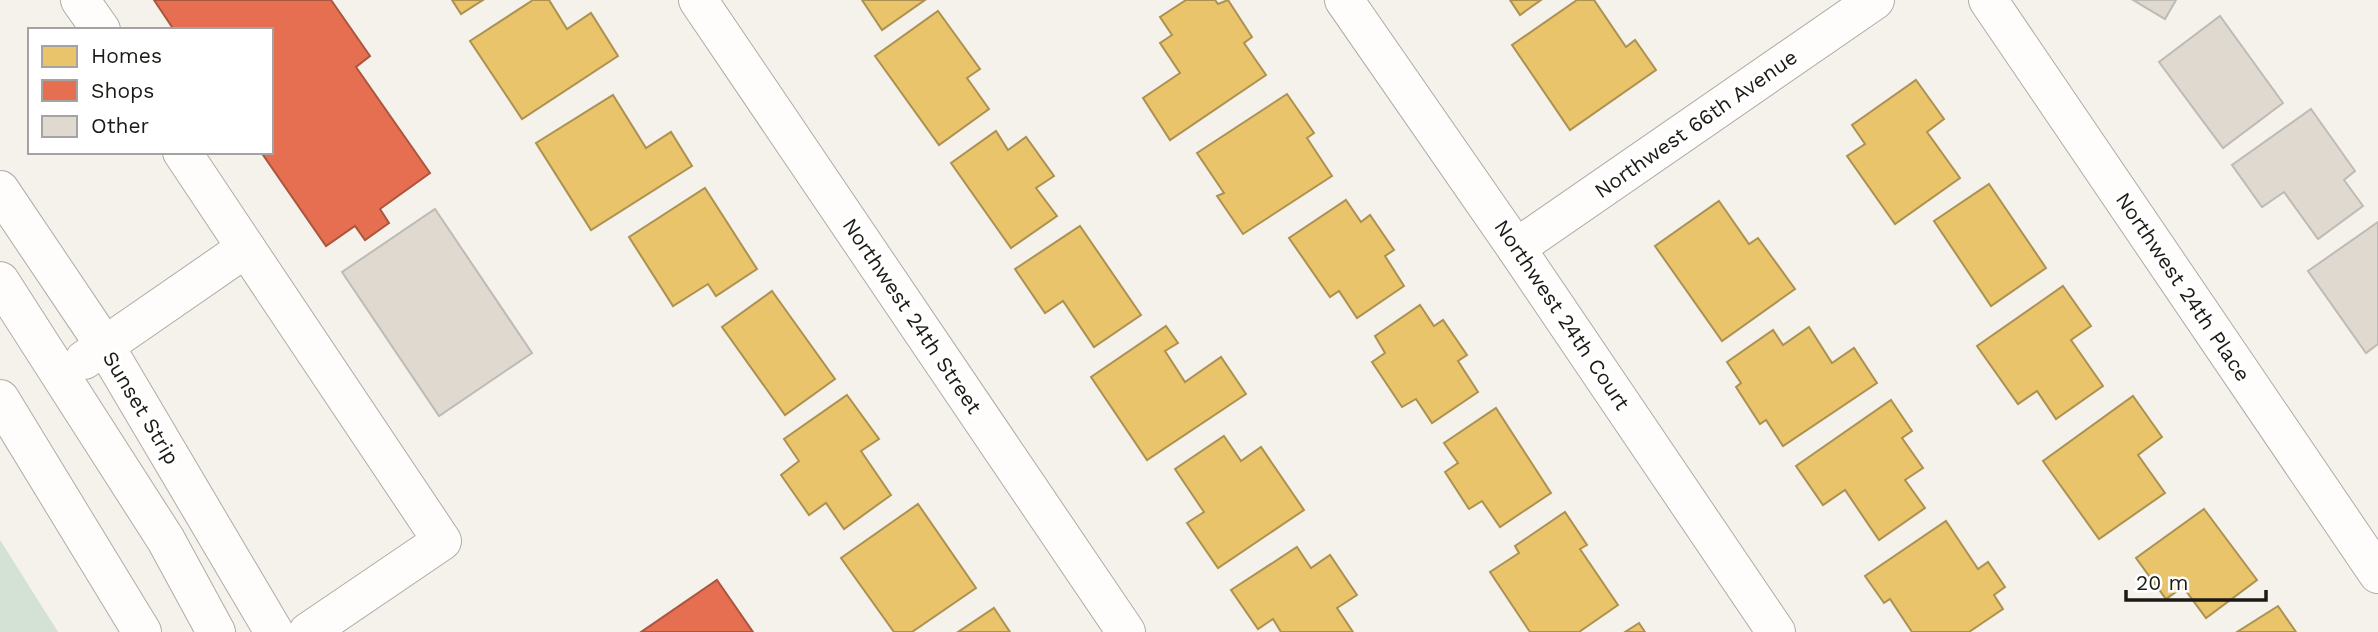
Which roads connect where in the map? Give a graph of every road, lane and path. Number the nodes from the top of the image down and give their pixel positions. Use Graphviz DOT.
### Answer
graph roads {
  1 [pos="80,0"];
  2 [pos="698,0"];
  3 [pos="1344,0"];
  4 [pos="1875,0"];
  5 [pos="1988,0"];
  6 [pos="100,28"];
  7 [pos="183,154"];
  8 [pos="0,190"];
  9 [pos="246,248"];
  10 [pos="1516,248"];
  11 [pos="0,281"];
  12 [pos="105,346"];
  13 [pos="62,375"];
  14 [pos="0,398"];
  15 [pos="2378,574"];
  16 [pos="142,632"];
  17 [pos="216,632"];
  18 [pos="274,632"];
  19 [pos="308,632"];
  20 [pos="1126,632"];
  21 [pos="1776,632"];
  1 -- 6 [label="street"];
  2 -- 20 [label="street, Northwest 24th Street"];
  3 -- 10 [label="street, Northwest 24th Court"];
  4 -- 10 [label="street, Northwest 66th Avenue"];
  5 -- 15 [label="street, Northwest 24th Place"];
  7 -- 9 [label="street"];
  8 -- 12 [label="street, Sunset Strip"];
  9 -- 12 [label="street"];
  9 -- 19 [label="street"];
  10 -- 21 [label="street, Northwest 24th Court"];
  11 -- 13 [label="street"];
  12 -- 13 [label="street"];
  12 -- 18 [label="street, Sunset Strip"];
  13 -- 17 [label="street"];
  14 -- 16 [label="street"];
}
